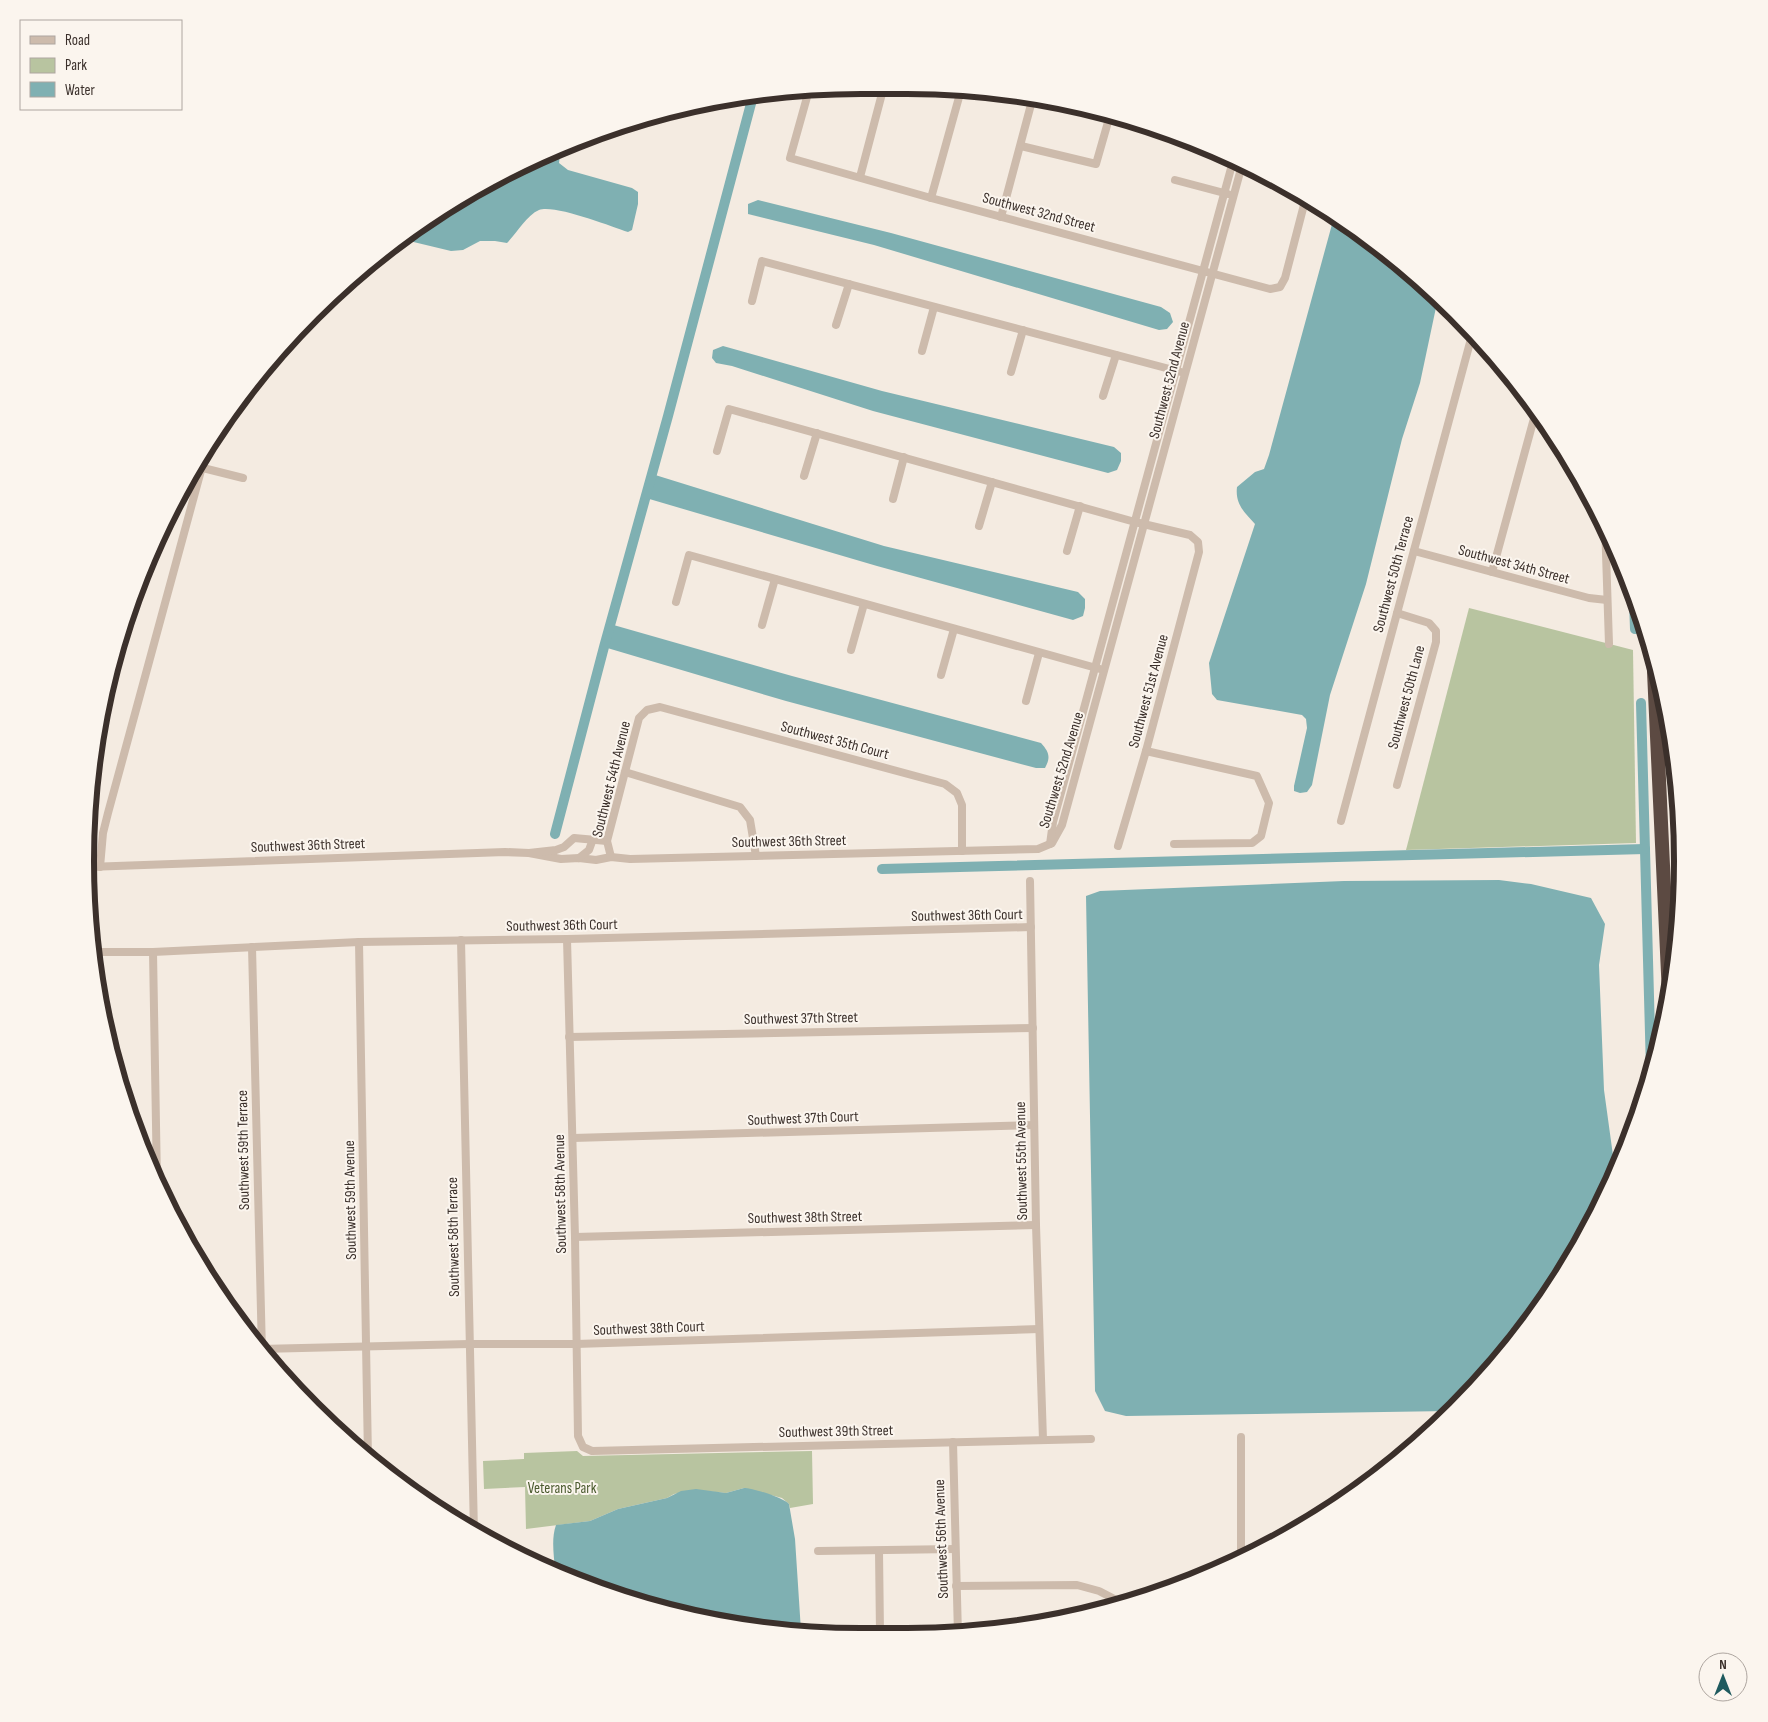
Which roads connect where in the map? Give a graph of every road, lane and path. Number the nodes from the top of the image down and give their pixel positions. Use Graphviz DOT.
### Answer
graph roads {
  1 [pos="882,94"];
  2 [pos="808,95"];
  3 [pos="960,95"];
  4 [pos="1032,104"];
  5 [pos="1108,121"];
  6 [pos="1021,146"];
  7 [pos="1232,166"];
  8 [pos="1240,170"];
  9 [pos="860,177"];
  10 [pos="1175,180"];
  11 [pos="1224,193"];
  12 [pos="1233,196"];
  13 [pos="931,198"];
  14 [pos="1304,205"];
  15 [pos="1001,217"];
  16 [pos="1204,270"];
  17 [pos="1212,272"];
  18 [pos="849,284"];
  19 [pos="752,301"];
  20 [pos="934,307"];
  21 [pos="836,325"];
  22 [pos="1022,330"];
  23 [pos="1471,340"];
  24 [pos="922,351"];
  25 [pos="1116,355"];
  26 [pos="1176,371"];
  27 [pos="1010,372"];
  28 [pos="1185,373"];
  29 [pos="1103,396"];
  30 [pos="1534,419"];
  31 [pos="817,433"];
  32 [pos="717,451"];
  33 [pos="904,457"];
  34 [pos="203,467"];
  35 [pos="804,476"];
  36 [pos="243,478"];
  37 [pos="195,480"];
  38 [pos="992,482"];
  39 [pos="893,499"];
  40 [pos="1080,506"];
  41 [pos="1135,522"];
  42 [pos="1144,524"];
  43 [pos="979,526"];
  44 [pos="1606,545"];
  45 [pos="1068,551"];
  46 [pos="1414,551"];
  47 [pos="1492,572"];
  48 [pos="775,579"];
  49 [pos="1607,600"];
  50 [pos="676,602"];
  51 [pos="864,604"];
  52 [pos="1397,613"];
  53 [pos="762,625"];
  54 [pos="954,629"];
  55 [pos="1609,644"];
  56 [pos="851,650"];
  57 [pos="1039,653"];
  58 [pos="1095,668"];
  59 [pos="1104,671"];
  60 [pos="941,676"];
  61 [pos="1655,690"];
  62 [pos="1026,701"];
  63 [pos="647,710"];
  64 [pos="1146,751"];
  65 [pos="625,772"];
  66 [pos="1397,785"];
  67 [pos="1341,821"];
  68 [pos="593,839"];
  69 [pos="607,841"];
  70 [pos="1050,844"];
  71 [pos="1174,844"];
  72 [pos="1118,846"];
  73 [pos="962,851"];
  74 [pos="529,853"];
  75 [pos="756,856"];
  76 [pos="611,857"];
  77 [pos="579,858"];
  78 [pos="94,867"];
  79 [pos="100,867"];
  80 [pos="1030,881"];
  81 [pos="1031,927"];
  82 [pos="567,939"];
  83 [pos="461,940"];
  84 [pos="359,942"];
  85 [pos="252,947"];
  86 [pos="99,952"];
  87 [pos="153,952"];
  88 [pos="1668,964"];
  89 [pos="1033,1028"];
  90 [pos="569,1036"];
  91 [pos="1034,1125"];
  92 [pos="573,1138"];
  93 [pos="157,1165"];
  94 [pos="1036,1225"];
  95 [pos="576,1237"];
  96 [pos="1039,1329"];
  97 [pos="262,1340"];
  98 [pos="470,1344"];
  99 [pos="576,1344"];
  100 [pos="366,1347"];
  101 [pos="270,1350"];
  102 [pos="1241,1437"];
  103 [pos="1091,1439"];
  104 [pos="1043,1440"];
  105 [pos="953,1442"];
  106 [pos="583,1447"];
  107 [pos="368,1449"];
  108 [pos="474,1523"];
  109 [pos="955,1549"];
  110 [pos="818,1551"];
  111 [pos="879,1551"];
  112 [pos="1241,1551"];
  113 [pos="956,1586"];
  114 [pos="1115,1599"];
  115 [pos="958,1627"];
  116 [pos="880,1628"];
  1 -- 9 [label="street"];
  2 -- 9 [label="street, Southwest 32nd Street"];
  3 -- 13 [label="street"];
  4 -- 6 [label="street"];
  5 -- 6 [label="street"];
  6 -- 15 [label="street"];
  7 -- 11 [label="street, Southwest 52nd Avenue"];
  8 -- 12 [label="street, Southwest 52nd Avenue"];
  9 -- 13 [label="street, Southwest 32nd Street"];
  10 -- 11 [label="street"];
  11 -- 12 [label="street"];
  11 -- 16 [label="street, Southwest 52nd Avenue"];
  12 -- 17 [label="street, Southwest 52nd Avenue"];
  13 -- 15 [label="street, Southwest 32nd Street"];
  14 -- 17 [label="street, Southwest 32nd Street"];
  15 -- 16 [label="street, Southwest 32nd Street"];
  16 -- 17 [label="street, Southwest 32nd Street"];
  16 -- 26 [label="street, Southwest 52nd Avenue"];
  17 -- 28 [label="street, Southwest 52nd Avenue"];
  18 -- 19 [label="street"];
  18 -- 20 [label="street"];
  18 -- 21 [label="street"];
  20 -- 22 [label="street"];
  20 -- 24 [label="street"];
  22 -- 25 [label="street"];
  22 -- 27 [label="street"];
  23 -- 46 [label="street, Southwest 50th Terrace"];
  25 -- 26 [label="street"];
  25 -- 29 [label="street"];
  26 -- 28 [label="street"];
  26 -- 41 [label="street, Southwest 52nd Avenue"];
  28 -- 42 [label="street, Southwest 52nd Avenue"];
  30 -- 47 [label="street"];
  31 -- 32 [label="street"];
  31 -- 33 [label="street"];
  31 -- 35 [label="street"];
  33 -- 38 [label="street"];
  33 -- 39 [label="street"];
  34 -- 36 [label="street"];
  37 -- 79 [label="street"];
  38 -- 40 [label="street"];
  38 -- 43 [label="street"];
  40 -- 41 [label="street"];
  40 -- 45 [label="street"];
  41 -- 42 [label="street"];
  41 -- 58 [label="street, Southwest 52nd Avenue"];
  42 -- 59 [label="street, Southwest 52nd Avenue"];
  42 -- 64 [label="street, Southwest 51st Avenue"];
  44 -- 49 [label="street"];
  46 -- 47 [label="street, Southwest 34th Street"];
  46 -- 52 [label="street, Southwest 50th Terrace"];
  47 -- 49 [label="street, Southwest 34th Street"];
  48 -- 50 [label="street"];
  48 -- 51 [label="street"];
  48 -- 53 [label="street"];
  49 -- 55 [label="street"];
  51 -- 54 [label="street"];
  51 -- 56 [label="street"];
  52 -- 66 [label="street, Southwest 50th Lane"];
  52 -- 67 [label="street, Southwest 50th Terrace"];
  54 -- 57 [label="street"];
  54 -- 60 [label="street"];
  57 -- 58 [label="street"];
  57 -- 62 [label="street"];
  58 -- 59 [label="street"];
  58 -- 70 [label="street, Southwest 52nd Avenue"];
  59 -- 70 [label="street, Southwest 52nd Avenue"];
  61 -- 88 [label="highway"];
  63 -- 65 [label="street, Southwest 54th Avenue"];
  63 -- 73 [label="street, Southwest 35th Court"];
  64 -- 71 [label="street"];
  64 -- 72 [label="street, Southwest 51st Avenue"];
  65 -- 69 [label="street, Southwest 54th Avenue"];
  65 -- 75 [label="street"];
  68 -- 69 [label="street, Southwest 36th Street"];
  68 -- 74 [label="street, Southwest 36th Street"];
  68 -- 77 [label="street"];
  69 -- 76 [label="street, Southwest 54th Avenue"];
  70 -- 73 [label="street, Southwest 36th Street"];
  73 -- 75 [label="street, Southwest 36th Street"];
  74 -- 77 [label="street, Southwest 36th Street"];
  74 -- 79 [label="street, Southwest 36th Street"];
  75 -- 76 [label="street, Southwest 36th Street"];
  76 -- 77 [label="street, Southwest 36th Street"];
  78 -- 79 [label="street, Southwest 36th Street"];
  80 -- 81 [label="street, Southwest 55th Avenue"];
  81 -- 82 [label="street, Southwest 36th Court"];
  81 -- 89 [label="street, Southwest 55th Avenue"];
  82 -- 83 [label="street, Southwest 36th Court"];
  82 -- 90 [label="street, Southwest 58th Avenue"];
  83 -- 84 [label="street, Southwest 36th Court"];
  83 -- 98 [label="street, Southwest 58th Terrace"];
  84 -- 85 [label="street, Southwest 36th Court"];
  84 -- 100 [label="street, Southwest 59th Avenue"];
  85 -- 87 [label="street, Southwest 36th Court"];
  85 -- 97 [label="street, Southwest 59th Terrace"];
  86 -- 87 [label="street, Southwest 36th Court"];
  87 -- 93 [label="street"];
  89 -- 90 [label="street, Southwest 37th Street"];
  89 -- 91 [label="street, Southwest 55th Avenue"];
  90 -- 92 [label="street, Southwest 58th Avenue"];
  91 -- 92 [label="street, Southwest 37th Court"];
  91 -- 94 [label="street, Southwest 55th Avenue"];
  92 -- 95 [label="street, Southwest 58th Avenue"];
  94 -- 95 [label="street, Southwest 38th Street"];
  94 -- 96 [label="street, Southwest 55th Avenue"];
  95 -- 99 [label="street, Southwest 58th Avenue"];
  96 -- 99 [label="street, Southwest 38th Court"];
  96 -- 104 [label="street, Southwest 55th Avenue"];
  98 -- 99 [label="street, Southwest 38th Court"];
  98 -- 100 [label="street, Southwest 38th Court"];
  98 -- 108 [label="street, Southwest 58th Terrace"];
  99 -- 106 [label="street, Southwest 58th Avenue"];
  100 -- 101 [label="street, Southwest 38th Court"];
  100 -- 107 [label="street, Southwest 59th Avenue"];
  102 -- 112 [label="street"];
  103 -- 104 [label="street, Southwest 39th Street"];
  104 -- 105 [label="street, Southwest 39th Street"];
  105 -- 106 [label="street, Southwest 39th Street"];
  105 -- 109 [label="street, Southwest 56th Avenue"];
  109 -- 111 [label="street"];
  109 -- 113 [label="street, Southwest 56th Avenue"];
  110 -- 111 [label="street"];
  111 -- 116 [label="street"];
  113 -- 114 [label="street"];
  113 -- 115 [label="street, Southwest 56th Avenue"];
}
